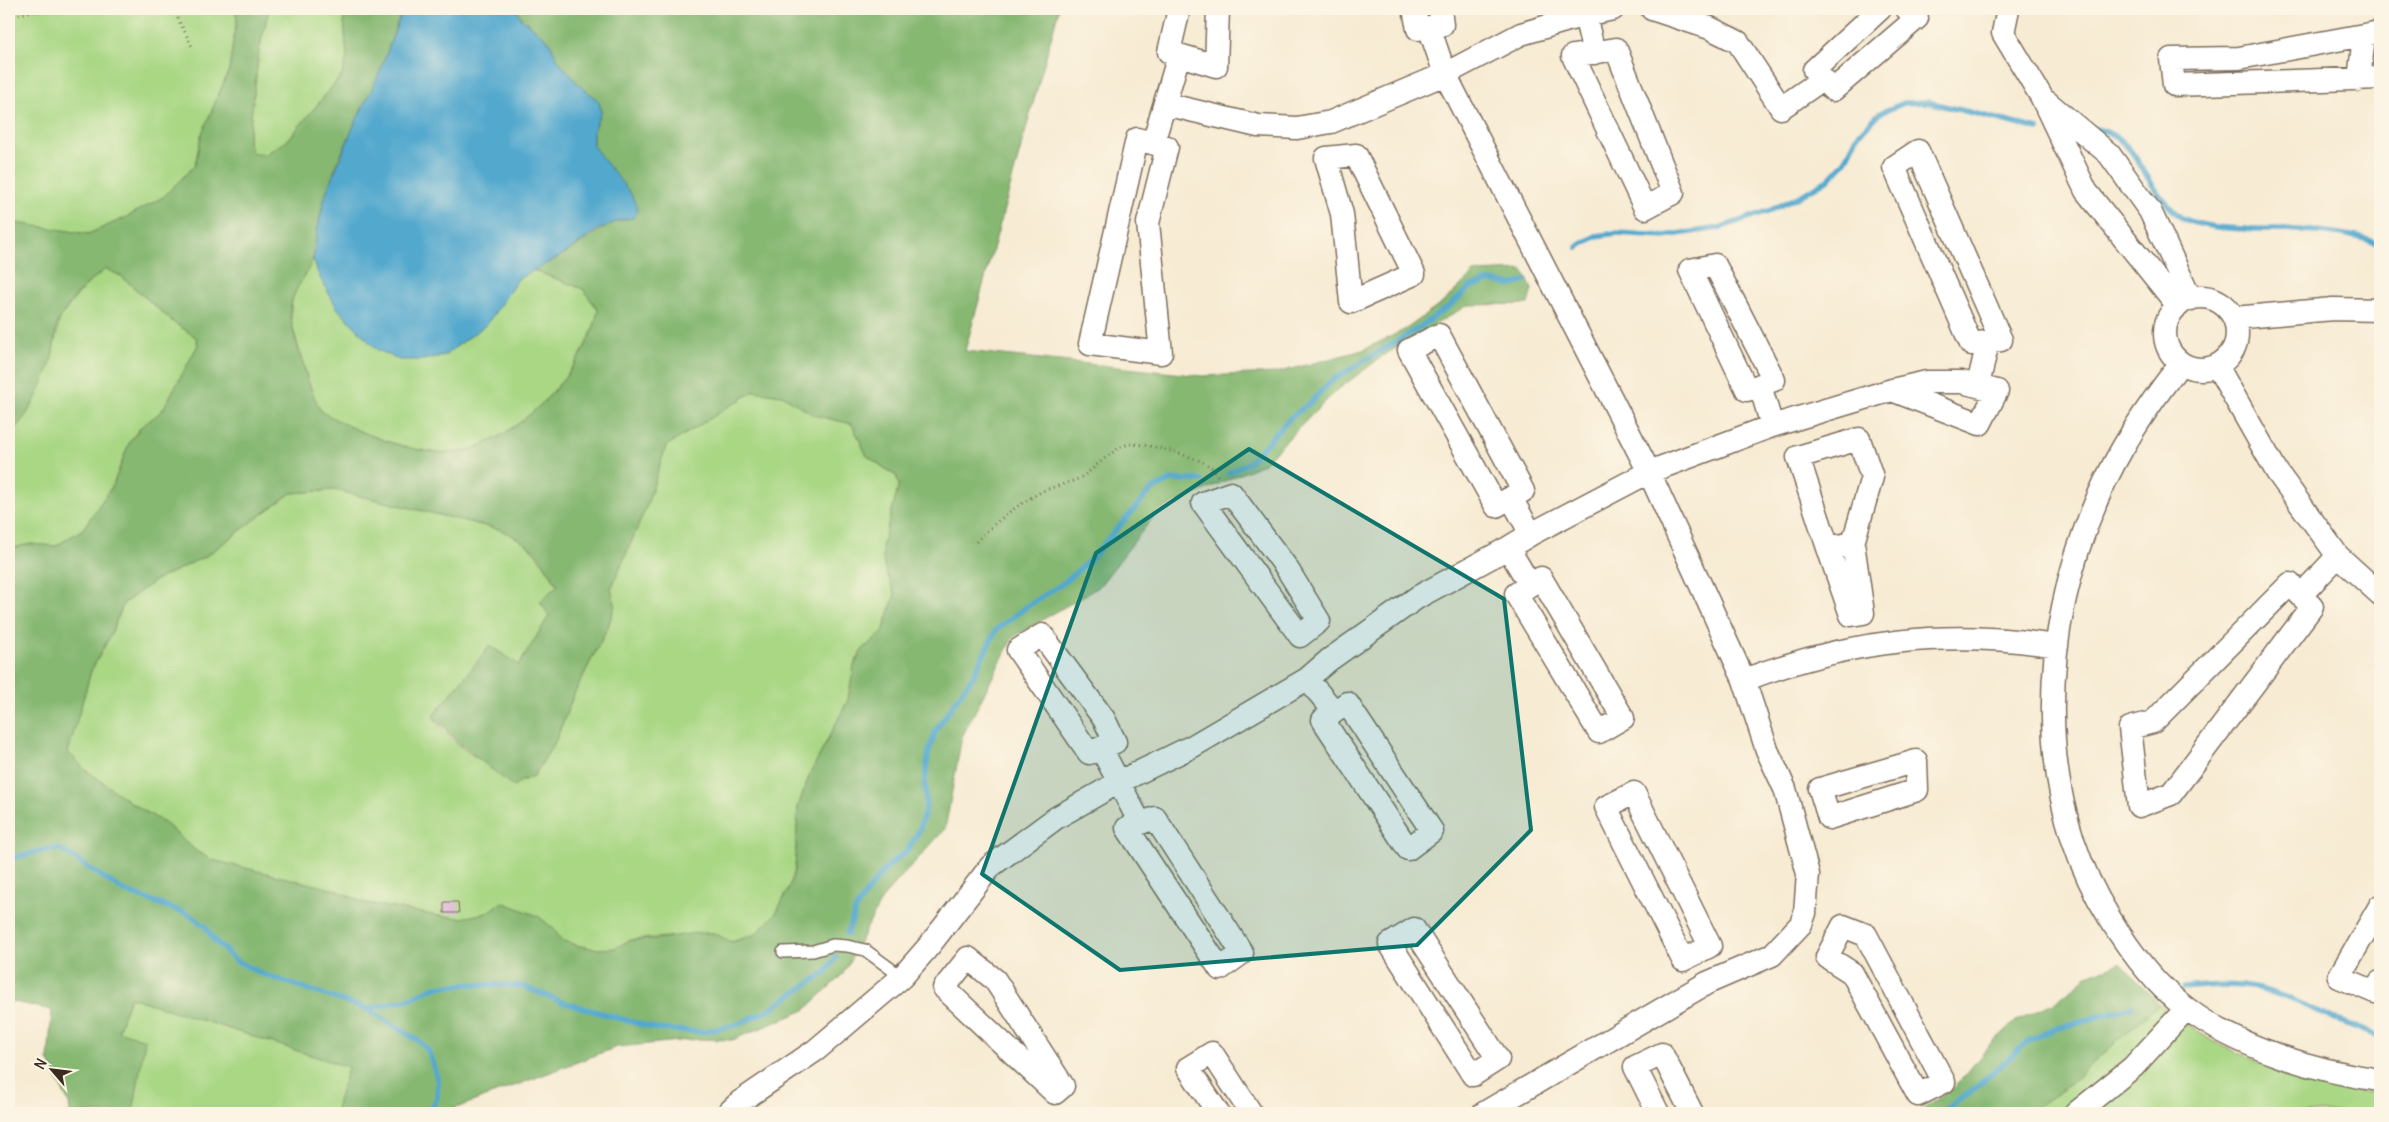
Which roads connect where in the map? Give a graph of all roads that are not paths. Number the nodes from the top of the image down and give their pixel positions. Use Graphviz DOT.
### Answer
graph roads {
  1 [pos="1179,9"];
  2 [pos="1218,9"];
  3 [pos="1414,9"];
  4 [pos="1613,9"];
  5 [pos="1652,9"];
  6 [pos="1657,9"];
  7 [pos="1880,9"];
  8 [pos="1907,9"];
  9 [pos="2008,9"];
  10 [pos="1585,15"];
  11 [pos="1435,18"];
  12 [pos="2372,34"];
  13 [pos="1594,53"];
  14 [pos="1179,54"];
  15 [pos="1445,74"];
  16 [pos="1823,79"];
  17 [pos="2370,79"];
  18 [pos="2041,96"];
  19 [pos="1165,104"];
  20 [pos="1330,122"];
  21 [pos="1153,143"];
  22 [pos="1340,157"];
  23 [pos="2184,302"];
  24 [pos="2380,310"];
  25 [pos="2234,318"];
  26 [pos="1988,342"];
  27 [pos="2181,363"];
  28 [pos="2217,366"];
  29 [pos="1760,385"];
  30 [pos="1978,385"];
  31 [pos="1892,390"];
  32 [pos="1818,412"];
  33 [pos="1772,426"];
  34 [pos="1828,448"];
  35 [pos="1649,472"];
  36 [pos="1511,498"];
  37 [pos="1530,534"];
  38 [pos="1853,543"];
  39 [pos="1508,548"];
  40 [pos="1828,548"];
  41 [pos="2338,556"];
  42 [pos="2376,583"];
  43 [pos="1530,586"];
  44 [pos="2301,595"];
  45 [pos="1311,628"];
  46 [pos="2057,646"];
  47 [pos="1329,660"];
  48 [pos="1307,679"];
  49 [pos="1744,680"];
  50 [pos="1334,712"];
  51 [pos="1102,748"];
  52 [pos="1119,782"];
  53 [pos="1824,803"];
  54 [pos="1793,811"];
  55 [pos="1140,823"];
  56 [pos="2380,906"];
  57 [pos="1801,924"];
  58 [pos="1835,942"];
  59 [pos="929,946"];
  60 [pos="783,952"];
  61 [pos="1696,954"];
  62 [pos="957,972"];
  63 [pos="902,977"];
  64 [pos="2380,982"];
  65 [pos="1708,983"];
  66 [pos="2186,1009"];
  67 [pos="1627,1031"];
  68 [pos="1649,1060"];
  69 [pos="1486,1067"];
  70 [pos="2380,1080"];
  71 [pos="1496,1108"];
  72 [pos="742,1109"];
  73 [pos="1218,1113"];
  74 [pos="1251,1113"];
  75 [pos="1658,1113"];
  76 [pos="1692,1113"];
  77 [pos="2076,1113"];
  1 -- 14 [label="street"];
  2 -- 14 [label="street"];
  3 -- 11 [label="street"];
  4 -- 10 [label="street"];
  5 -- 6 [label="street"];
  6 -- 16 [label="street"];
  7 -- 16 [label="street"];
  8 -- 16 [label="street"];
  9 -- 18 [label="street"];
  10 -- 13 [label="street"];
  10 -- 15 [label="street"];
  11 -- 15 [label="street"];
  12 -- 17 [label="street"];
  12 -- 17 [label="street"];
  13 -- 13 [label="street"];
  14 -- 19 [label="street"];
  15 -- 20 [label="street"];
  15 -- 35 [label="street"];
  18 -- 23 [label="street"];
  18 -- 23 [label="street"];
  19 -- 20 [label="street"];
  19 -- 21 [label="street"];
  20 -- 22 [label="street"];
  21 -- 21 [label="street"];
  22 -- 22 [label="street"];
  23 -- 25 [label="street"];
  23 -- 27 [label="street"];
  24 -- 25 [label="street"];
  25 -- 28 [label="street"];
  26 -- 26 [label="street"];
  26 -- 30 [label="street"];
  27 -- 28 [label="street"];
  27 -- 46 [label="street"];
  28 -- 41 [label="street"];
  29 -- 29 [label="street"];
  29 -- 33 [label="street"];
  30 -- 31 [label="street"];
  30 -- 31 [label="street"];
  31 -- 32 [label="street"];
  32 -- 33 [label="street"];
  32 -- 34 [label="street"];
  33 -- 35 [label="street"];
  34 -- 38 [label="street"];
  34 -- 40 [label="street"];
  35 -- 37 [label="street"];
  35 -- 49 [label="street"];
  36 -- 36 [label="street"];
  36 -- 37 [label="street"];
  37 -- 39 [label="street"];
  38 -- 40 [label="street"];
  38 -- 40 [label="street"];
  39 -- 43 [label="street"];
  39 -- 47 [label="street"];
  41 -- 42 [label="street"];
  41 -- 44 [label="street"];
  43 -- 43 [label="street"];
  44 -- 44 [label="street"];
  45 -- 45 [label="street"];
  45 -- 47 [label="street"];
  46 -- 49 [label="street"];
  46 -- 66 [label="street"];
  47 -- 48 [label="street"];
  48 -- 50 [label="street"];
  48 -- 52 [label="street"];
  49 -- 54 [label="street"];
  50 -- 50 [label="street"];
  51 -- 51 [label="street"];
  51 -- 52 [label="street"];
  52 -- 55 [label="street"];
  52 -- 59 [label="street"];
  53 -- 54 [label="street"];
  54 -- 57 [label="street"];
  55 -- 55 [label="street"];
  56 -- 64 [label="street"];
  57 -- 58 [label="street"];
  57 -- 65 [label="street"];
  58 -- 58 [label="street"];
  59 -- 62 [label="street"];
  59 -- 63 [label="street"];
  60 -- 63 [label="lane"];
  61 -- 61 [label="street"];
  61 -- 65 [label="street"];
  62 -- 62 [label="street"];
  63 -- 72 [label="street"];
  65 -- 67 [label="street"];
  66 -- 70 [label="street"];
  66 -- 77 [label="street"];
  67 -- 68 [label="street"];
  67 -- 71 [label="street"];
  68 -- 75 [label="street"];
  68 -- 76 [label="street"];
  69 -- 69 [label="street"];
  69 -- 71 [label="street"];
  73 -- 74 [label="street"];
}
